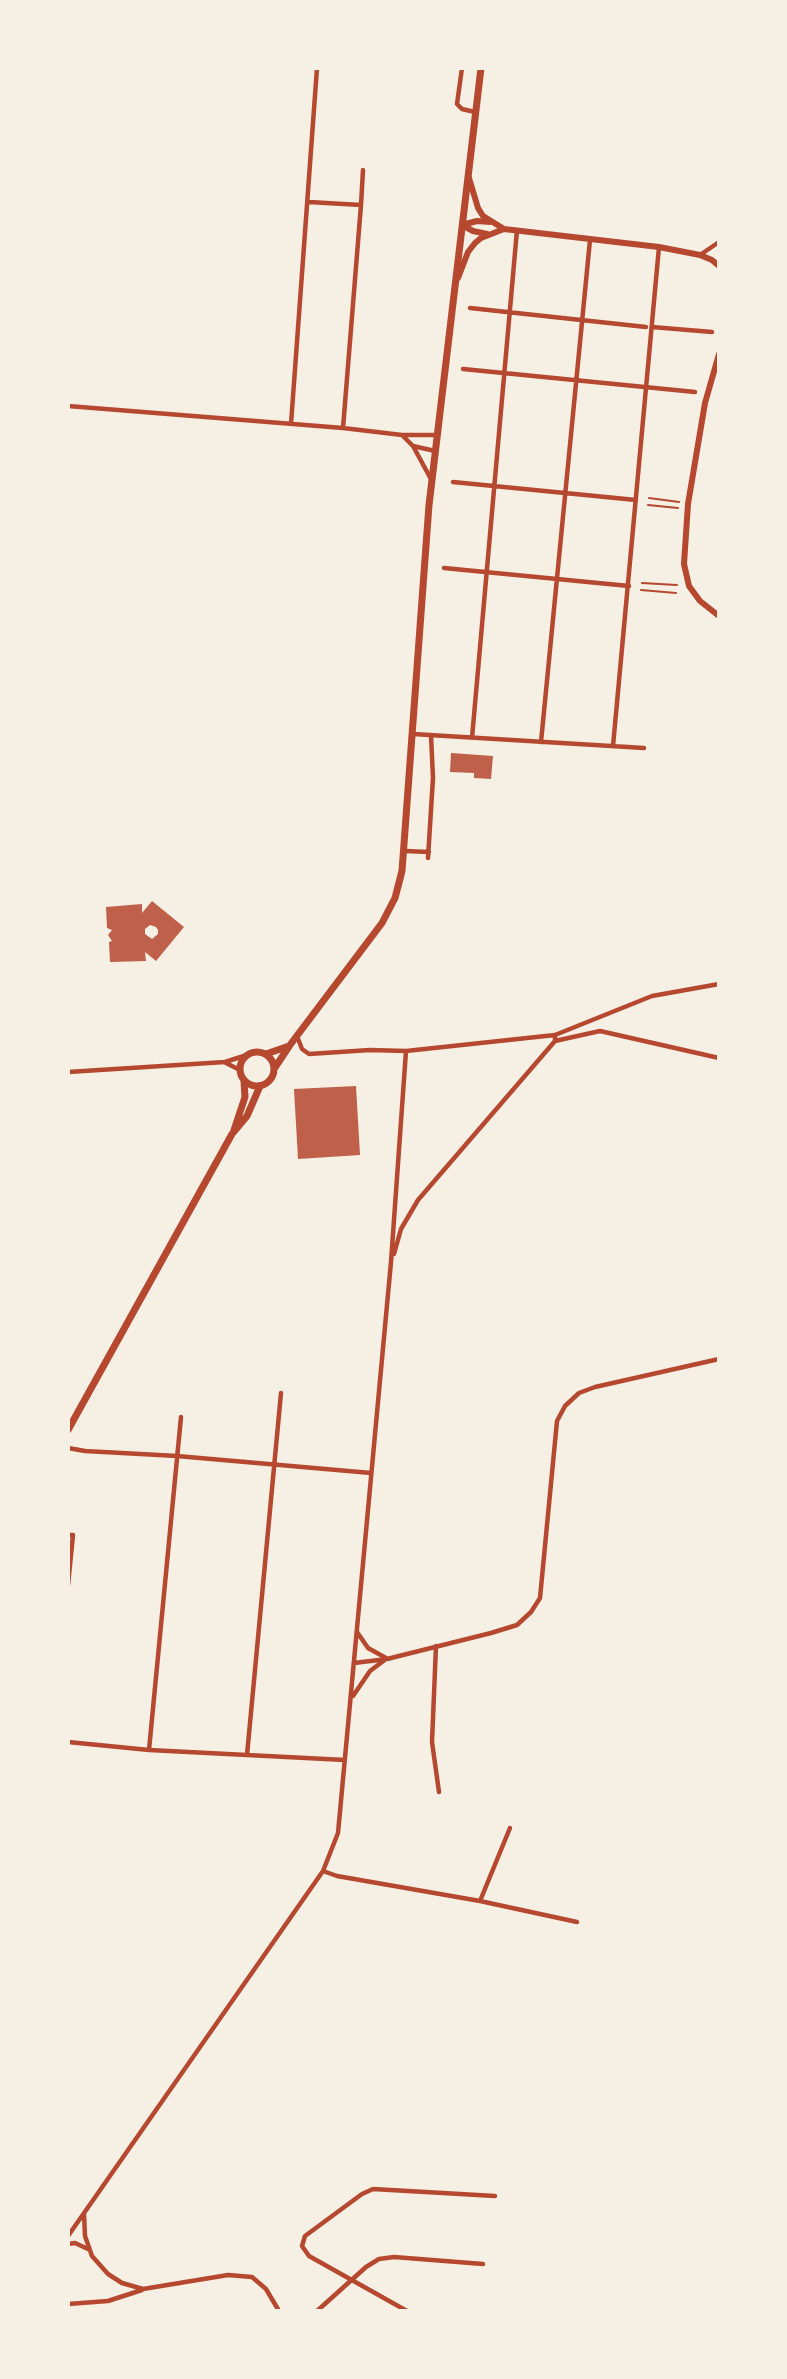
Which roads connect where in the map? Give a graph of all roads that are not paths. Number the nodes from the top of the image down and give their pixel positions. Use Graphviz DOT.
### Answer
graph roads {
  1 [pos="317,68"];
  2 [pos="462,68"];
  3 [pos="481,68"];
  4 [pos="475,112"];
  5 [pos="363,170"];
  6 [pos="468,173"];
  7 [pos="309,202"];
  8 [pos="362,205"];
  9 [pos="492,223"];
  10 [pos="462,225"];
  11 [pos="504,229"];
  12 [pos="517,230"];
  13 [pos="489,234"];
  14 [pos="590,240"];
  15 [pos="719,242"];
  16 [pos="659,247"];
  17 [pos="700,255"];
  18 [pos="715,260"];
  19 [pos="719,266"];
  20 [pos="454,293"];
  21 [pos="470,308"];
  22 [pos="510,313"];
  23 [pos="582,321"];
  24 [pos="649,327"];
  25 [pos="712,332"];
  26 [pos="719,354"];
  27 [pos="463,369"];
  28 [pos="505,372"];
  29 [pos="575,380"];
  30 [pos="648,387"];
  31 [pos="695,392"];
  32 [pos="68,406"];
  33 [pos="291,424"];
  34 [pos="343,428"];
  35 [pos="402,435"];
  36 [pos="437,435"];
  37 [pos="413,446"];
  38 [pos="435,451"];
  39 [pos="432,481"];
  40 [pos="453,482"];
  41 [pos="494,485"];
  42 [pos="565,492"];
  43 [pos="636,500"];
  44 [pos="444,568"];
  45 [pos="486,572"];
  46 [pos="558,579"];
  47 [pos="629,586"];
  48 [pos="719,616"];
  49 [pos="413,734"];
  50 [pos="431,735"];
  51 [pos="472,738"];
  52 [pos="541,742"];
  53 [pos="613,746"];
  54 [pos="644,748"];
  55 [pos="405,851"];
  56 [pos="719,984"];
  57 [pos="297,1036"];
  58 [pos="555,1038"];
  59 [pos="290,1045"];
  60 [pos="407,1051"];
  61 [pos="266,1054"];
  62 [pos="247,1055"];
  63 [pos="719,1058"];
  64 [pos="225,1062"];
  65 [pos="274,1069"];
  66 [pos="240,1070"];
  67 [pos="68,1072"];
  68 [pos="244,1081"];
  69 [pos="260,1086"];
  70 [pos="232,1134"];
  71 [pos="391,1262"];
  72 [pos="719,1359"];
  73 [pos="281,1393"];
  74 [pos="181,1418"];
  75 [pos="68,1430"];
  76 [pos="68,1448"];
  77 [pos="177,1456"];
  78 [pos="275,1465"];
  79 [pos="371,1473"];
  80 [pos="68,1535"];
  81 [pos="68,1585"];
  82 [pos="357,1630"];
  83 [pos="436,1646"];
  84 [pos="387,1659"];
  85 [pos="354,1663"];
  86 [pos="351,1699"];
  87 [pos="68,1742"];
  88 [pos="149,1750"];
  89 [pos="247,1755"];
  90 [pos="345,1760"];
  91 [pos="439,1792"];
  92 [pos="510,1828"];
  93 [pos="323,1871"];
  94 [pos="480,1901"];
  95 [pos="577,1922"];
  96 [pos="495,2196"];
  97 [pos="84,2212"];
  98 [pos="68,2236"];
  99 [pos="68,2244"];
  100 [pos="89,2249"];
  101 [pos="483,2264"];
  102 [pos="351,2280"];
  103 [pos="143,2289"];
  104 [pos="68,2304"];
  105 [pos="279,2310"];
  106 [pos="317,2311"];
  107 [pos="407,2311"];
  1 -- 7 [label="street"];
  2 -- 4 [label="street"];
  3 -- 4 [label="main road"];
  4 -- 6 [label="main road"];
  5 -- 8 [label="street"];
  6 -- 9 [label="main road"];
  6 -- 10 [label="main road"];
  7 -- 8 [label="street"];
  7 -- 33 [label="street"];
  8 -- 34 [label="street"];
  9 -- 10 [label="main road"];
  9 -- 11 [label="main road"];
  10 -- 13 [label="main road"];
  10 -- 20 [label="main road"];
  11 -- 12 [label="main road"];
  11 -- 13 [label="main road"];
  12 -- 14 [label="main road"];
  12 -- 22 [label="street"];
  13 -- 20 [label="main road"];
  14 -- 16 [label="main road"];
  14 -- 23 [label="street"];
  15 -- 17 [label="street"];
  16 -- 17 [label="main road"];
  16 -- 24 [label="street"];
  17 -- 18 [label="main road"];
  18 -- 19 [label="main road"];
  20 -- 36 [label="main road"];
  21 -- 22 [label="street"];
  22 -- 23 [label="street"];
  22 -- 28 [label="street"];
  23 -- 24 [label="street"];
  23 -- 29 [label="street"];
  24 -- 25 [label="street"];
  24 -- 30 [label="street"];
  26 -- 48 [label="main road"];
  27 -- 28 [label="street"];
  28 -- 29 [label="street"];
  28 -- 41 [label="street"];
  29 -- 30 [label="street"];
  29 -- 42 [label="street"];
  30 -- 31 [label="street"];
  30 -- 43 [label="street"];
  32 -- 33 [label="street"];
  33 -- 34 [label="street"];
  34 -- 35 [label="street"];
  35 -- 36 [label="street"];
  35 -- 37 [label="street"];
  36 -- 38 [label="main road"];
  37 -- 38 [label="street"];
  37 -- 39 [label="street"];
  38 -- 39 [label="main road"];
  39 -- 49 [label="main road"];
  40 -- 41 [label="street"];
  41 -- 42 [label="street"];
  41 -- 45 [label="street"];
  42 -- 43 [label="street"];
  42 -- 46 [label="street"];
  43 -- 47 [label="street"];
  44 -- 45 [label="street"];
  45 -- 46 [label="street"];
  45 -- 51 [label="street"];
  46 -- 47 [label="street"];
  46 -- 52 [label="street"];
  47 -- 53 [label="street"];
  49 -- 50 [label="street"];
  49 -- 55 [label="main road"];
  50 -- 51 [label="street"];
  50 -- 55 [label="street"];
  51 -- 52 [label="street"];
  52 -- 53 [label="street"];
  53 -- 54 [label="street"];
  55 -- 57 [label="main road"];
  56 -- 58 [label="street"];
  57 -- 59 [label="main road"];
  57 -- 60 [label="street"];
  58 -- 60 [label="street"];
  58 -- 63 [label="street"];
  58 -- 71 [label="street"];
  59 -- 61 [label="main road"];
  59 -- 65 [label="main road"];
  60 -- 71 [label="street"];
  61 -- 62 [label="main road"];
  61 -- 65 [label="main road"];
  62 -- 64 [label="street"];
  62 -- 66 [label="main road"];
  64 -- 66 [label="street"];
  64 -- 67 [label="street"];
  65 -- 69 [label="main road"];
  66 -- 68 [label="main road"];
  68 -- 69 [label="main road"];
  68 -- 70 [label="main road"];
  69 -- 70 [label="main road"];
  70 -- 75 [label="main road"];
  71 -- 79 [label="street"];
  72 -- 83 [label="street"];
  73 -- 78 [label="street"];
  74 -- 77 [label="street"];
  76 -- 77 [label="street"];
  77 -- 78 [label="street"];
  77 -- 88 [label="street"];
  78 -- 79 [label="street"];
  78 -- 89 [label="street"];
  79 -- 82 [label="street"];
  80 -- 81 [label="street"];
  82 -- 84 [label="street"];
  82 -- 85 [label="street"];
  83 -- 84 [label="street"];
  83 -- 91 [label="street"];
  84 -- 85 [label="street"];
  84 -- 86 [label="street"];
  85 -- 86 [label="street"];
  86 -- 90 [label="street"];
  87 -- 88 [label="street"];
  88 -- 89 [label="street"];
  89 -- 90 [label="street"];
  90 -- 93 [label="street"];
  92 -- 94 [label="street"];
  93 -- 94 [label="street"];
  93 -- 97 [label="street"];
  94 -- 95 [label="street"];
  96 -- 102 [label="street"];
  97 -- 98 [label="street"];
  97 -- 100 [label="street"];
  99 -- 100 [label="street"];
  100 -- 103 [label="street"];
  101 -- 102 [label="street"];
  102 -- 106 [label="street"];
  102 -- 107 [label="street"];
  103 -- 104 [label="street"];
  103 -- 105 [label="street"];
}
